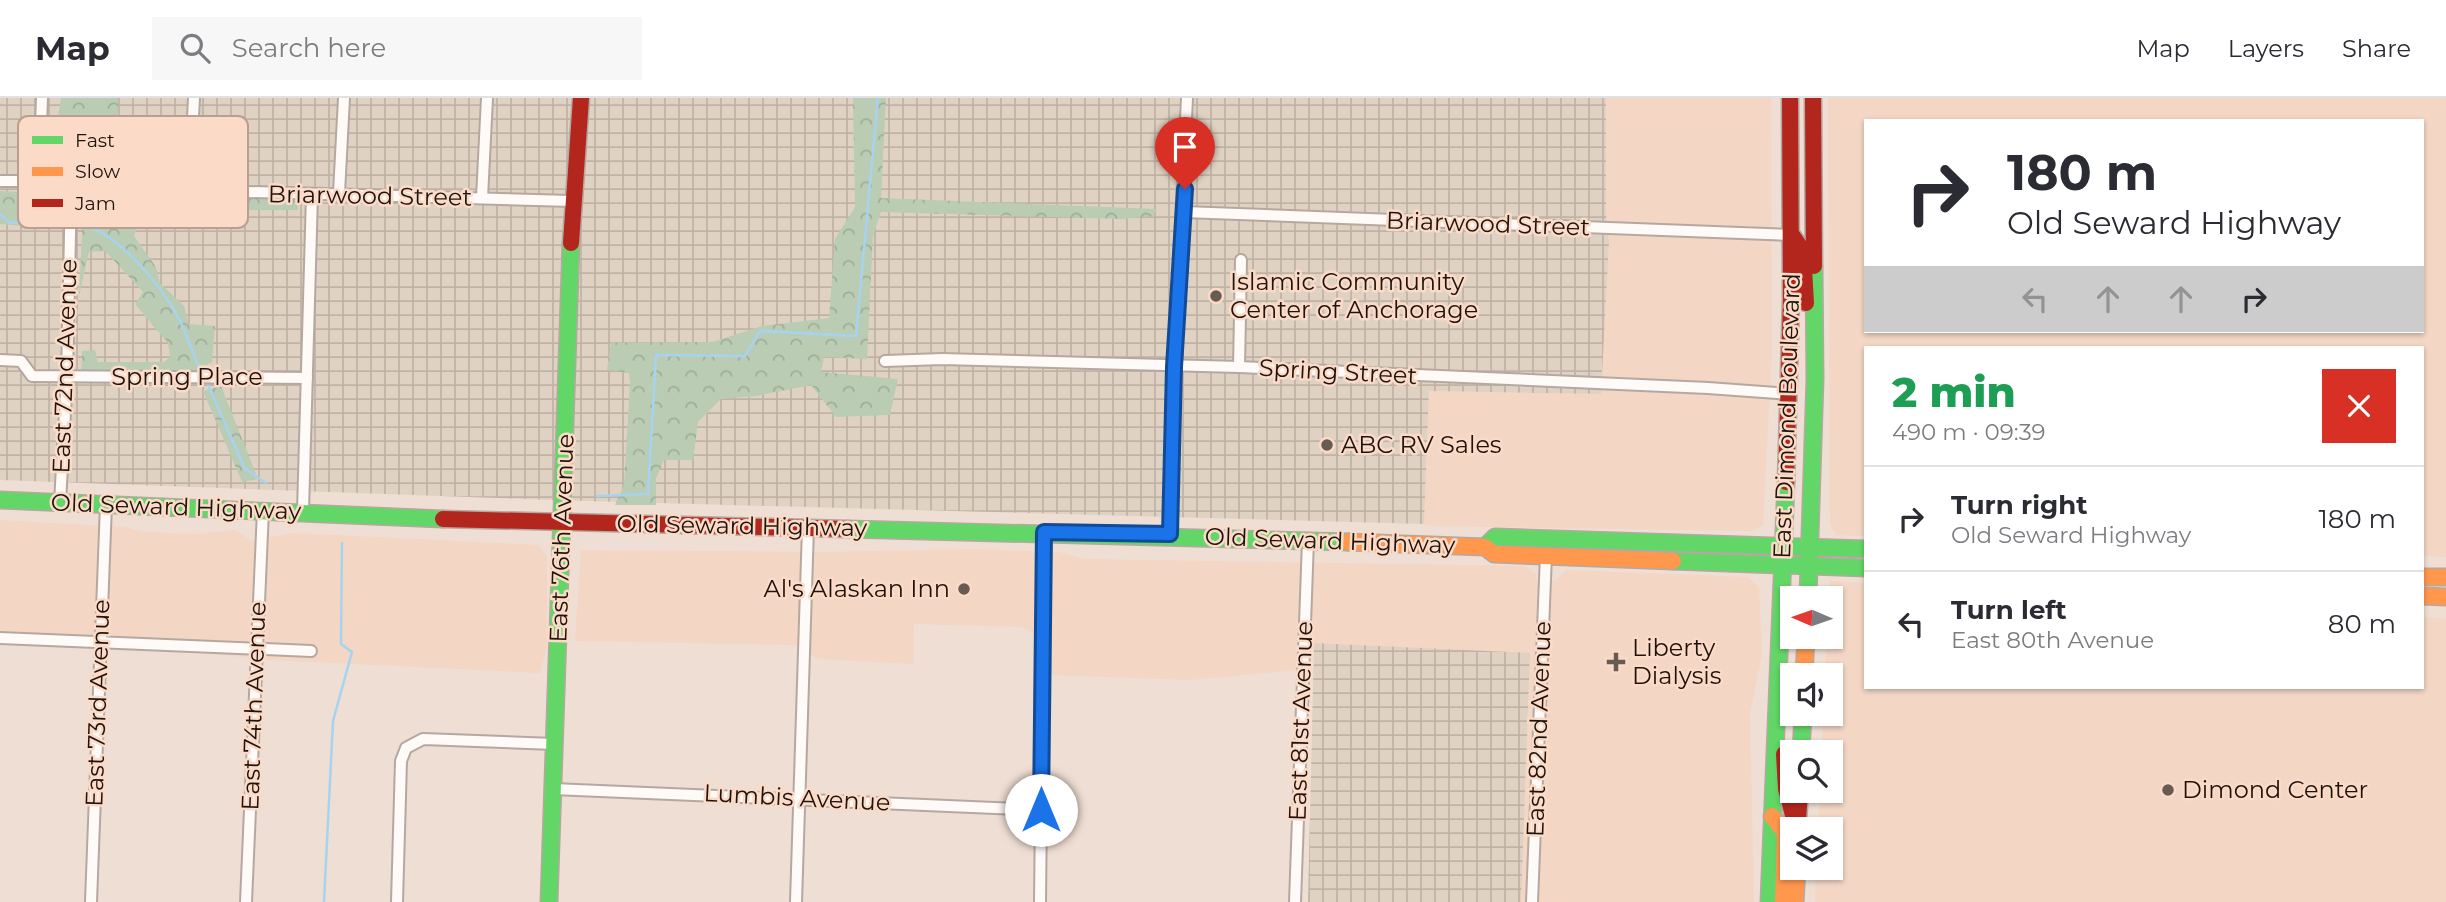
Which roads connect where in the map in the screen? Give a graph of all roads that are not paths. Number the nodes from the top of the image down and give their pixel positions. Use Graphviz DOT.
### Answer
graph roads {
  1 [pos="42,98"];
  2 [pos="194,98"];
  3 [pos="344,98"];
  4 [pos="487,98"];
  5 [pos="570,98"];
  6 [pos="581,98"];
  7 [pos="1187,98"];
  8 [pos="1790,98"];
  9 [pos="1813,98"];
  10 [pos="41,116"];
  11 [pos="193,116"];
  12 [pos="574,175"];
  13 [pos="0,181"];
  14 [pos="18,181"];
  15 [pos="248,193"];
  16 [pos="339,193"];
  17 [pos="312,195"];
  18 [pos="482,198"];
  19 [pos="572,201"];
  20 [pos="1184,212"];
  21 [pos="70,228"];
  22 [pos="1792,235"];
  23 [pos="1241,260"];
  24 [pos="0,360"];
  25 [pos="885,361"];
  26 [pos="1815,364"];
  27 [pos="1174,367"];
  28 [pos="1239,367"];
  29 [pos="67,376"];
  30 [pos="307,378"];
  31 [pos="1790,394"];
  32 [pos="0,500"];
  33 [pos="60,503"];
  34 [pos="106,504"];
  35 [pos="263,510"];
  36 [pos="303,511"];
  37 [pos="562,524"];
  38 [pos="808,527"];
  39 [pos="1044,532"];
  40 [pos="1170,534"];
  41 [pos="1308,540"];
  42 [pos="1661,541"];
  43 [pos="1783,545"];
  44 [pos="1809,546"];
  45 [pos="1485,547"];
  46 [pos="1864,549"];
  47 [pos="1546,555"];
  48 [pos="1783,564"];
  49 [pos="1809,565"];
  50 [pos="1864,568"];
  51 [pos="2424,577"];
  52 [pos="2446,577"];
  53 [pos="1808,586"];
  54 [pos="2424,596"];
  55 [pos="2446,597"];
  56 [pos="0,638"];
  57 [pos="100,642"];
  58 [pos="256,647"];
  59 [pos="311,651"];
  60 [pos="1778,682"];
  61 [pos="554,744"];
  62 [pos="553,789"];
  63 [pos="799,797"];
  64 [pos="1041,810"];
  65 [pos="1772,816"];
  66 [pos="1794,817"];
  67 [pos="1796,880"];
  68 [pos="91,902"];
  69 [pos="246,902"];
  70 [pos="397,902"];
  71 [pos="548,902"];
  72 [pos="796,902"];
  73 [pos="1040,902"];
  74 [pos="1294,902"];
  75 [pos="1532,902"];
  76 [pos="1769,902"];
  77 [pos="1783,902"];
  78 [pos="1795,902"];
  1 -- 10 [label="street"];
  2 -- 11 [label="street"];
  3 -- 16 [label="street"];
  4 -- 18 [label="street"];
  5 -- 12 [label="main road, East 76th Avenue"];
  6 -- 12 [label="main road, East 76th Avenue"];
  7 -- 20 [label="street"];
  8 -- 22 [label="main road, East Dimond Boulevard"];
  9 -- 26 [label="main road, East Dimond Boulevard"];
  12 -- 19 [label="main road, East 76th Avenue"];
  13 -- 14 [label="street, Briarwood Street"];
  15 -- 17 [label="street, Briarwood Street"];
  16 -- 17 [label="street, Briarwood Street"];
  16 -- 18 [label="street, Briarwood Street"];
  17 -- 30 [label="street"];
  18 -- 19 [label="street, Briarwood Street"];
  19 -- 37 [label="main road, East 76th Avenue"];
  20 -- 22 [label="street, Briarwood Street"];
  20 -- 27 [label="street"];
  21 -- 29 [label="street, East 72nd Avenue"];
  22 -- 26 [label="main road"];
  22 -- 31 [label="main road, East Dimond Boulevard"];
  23 -- 28 [label="street"];
  24 -- 29 [label="street, Spring Place"];
  25 -- 27 [label="street, Spring Street"];
  26 -- 44 [label="main road, East Dimond Boulevard"];
  27 -- 28 [label="street, Spring Street"];
  27 -- 40 [label="street"];
  28 -- 31 [label="street, Spring Street"];
  29 -- 30 [label="street, Spring Place"];
  29 -- 33 [label="street, East 72nd Avenue"];
  30 -- 36 [label="street"];
  31 -- 43 [label="main road, East Dimond Boulevard"];
  32 -- 33 [label="main road, Old Seward Highway"];
  33 -- 34 [label="main road, Old Seward Highway"];
  34 -- 35 [label="main road, Old Seward Highway"];
  34 -- 57 [label="street, East 73rd Avenue"];
  35 -- 36 [label="main road, Old Seward Highway"];
  35 -- 58 [label="street, East 74th Avenue"];
  36 -- 37 [label="main road, Old Seward Highway"];
  37 -- 38 [label="main road, Old Seward Highway"];
  37 -- 61 [label="main road, East 76th Avenue"];
  38 -- 39 [label="main road, Old Seward Highway"];
  38 -- 63 [label="street"];
  39 -- 40 [label="main road, Old Seward Highway"];
  39 -- 64 [label="street"];
  40 -- 41 [label="main road, Old Seward Highway"];
  41 -- 45 [label="main road, Old Seward Highway"];
  41 -- 74 [label="street, East 81st Avenue"];
  42 -- 43 [label="main road, Old Seward Highway"];
  42 -- 45 [label="main road, Old Seward Highway"];
  42 -- 47 [label="main road"];
  43 -- 44 [label="main road, Old Seward Highway"];
  43 -- 48 [label="main road, East Dimond Boulevard"];
  44 -- 46 [label="main road, Old Seward Highway"];
  44 -- 49 [label="main road, East Dimond Boulevard"];
  45 -- 47 [label="main road, Old Seward Highway"];
  47 -- 48 [label="main road, Old Seward Highway"];
  47 -- 75 [label="street, East 82nd Avenue"];
  48 -- 49 [label="main road, Old Seward Highway"];
  48 -- 60 [label="main road, East Dimond Boulevard"];
  49 -- 50 [label="main road, Old Seward Highway"];
  49 -- 53 [label="main road, East Dimond Boulevard"];
  51 -- 52 [label="main road"];
  54 -- 55 [label="main road"];
  56 -- 57 [label="street"];
  57 -- 58 [label="street"];
  57 -- 68 [label="street, East 73rd Avenue"];
  58 -- 59 [label="street"];
  58 -- 69 [label="street, East 74th Avenue"];
  60 -- 65 [label="main road, East Dimond Boulevard"];
  60 -- 66 [label="main road"];
  61 -- 62 [label="main road, East 76th Avenue"];
  61 -- 70 [label="street"];
  62 -- 63 [label="street, Lumbis Avenue"];
  62 -- 71 [label="main road, East 76th Avenue"];
  63 -- 64 [label="street, Lumbis Avenue"];
  63 -- 72 [label="street"];
  64 -- 73 [label="street"];
  65 -- 76 [label="main road, East Dimond Boulevard"];
  65 -- 77 [label="main road"];
  67 -- 78 [label="main road"];
}
